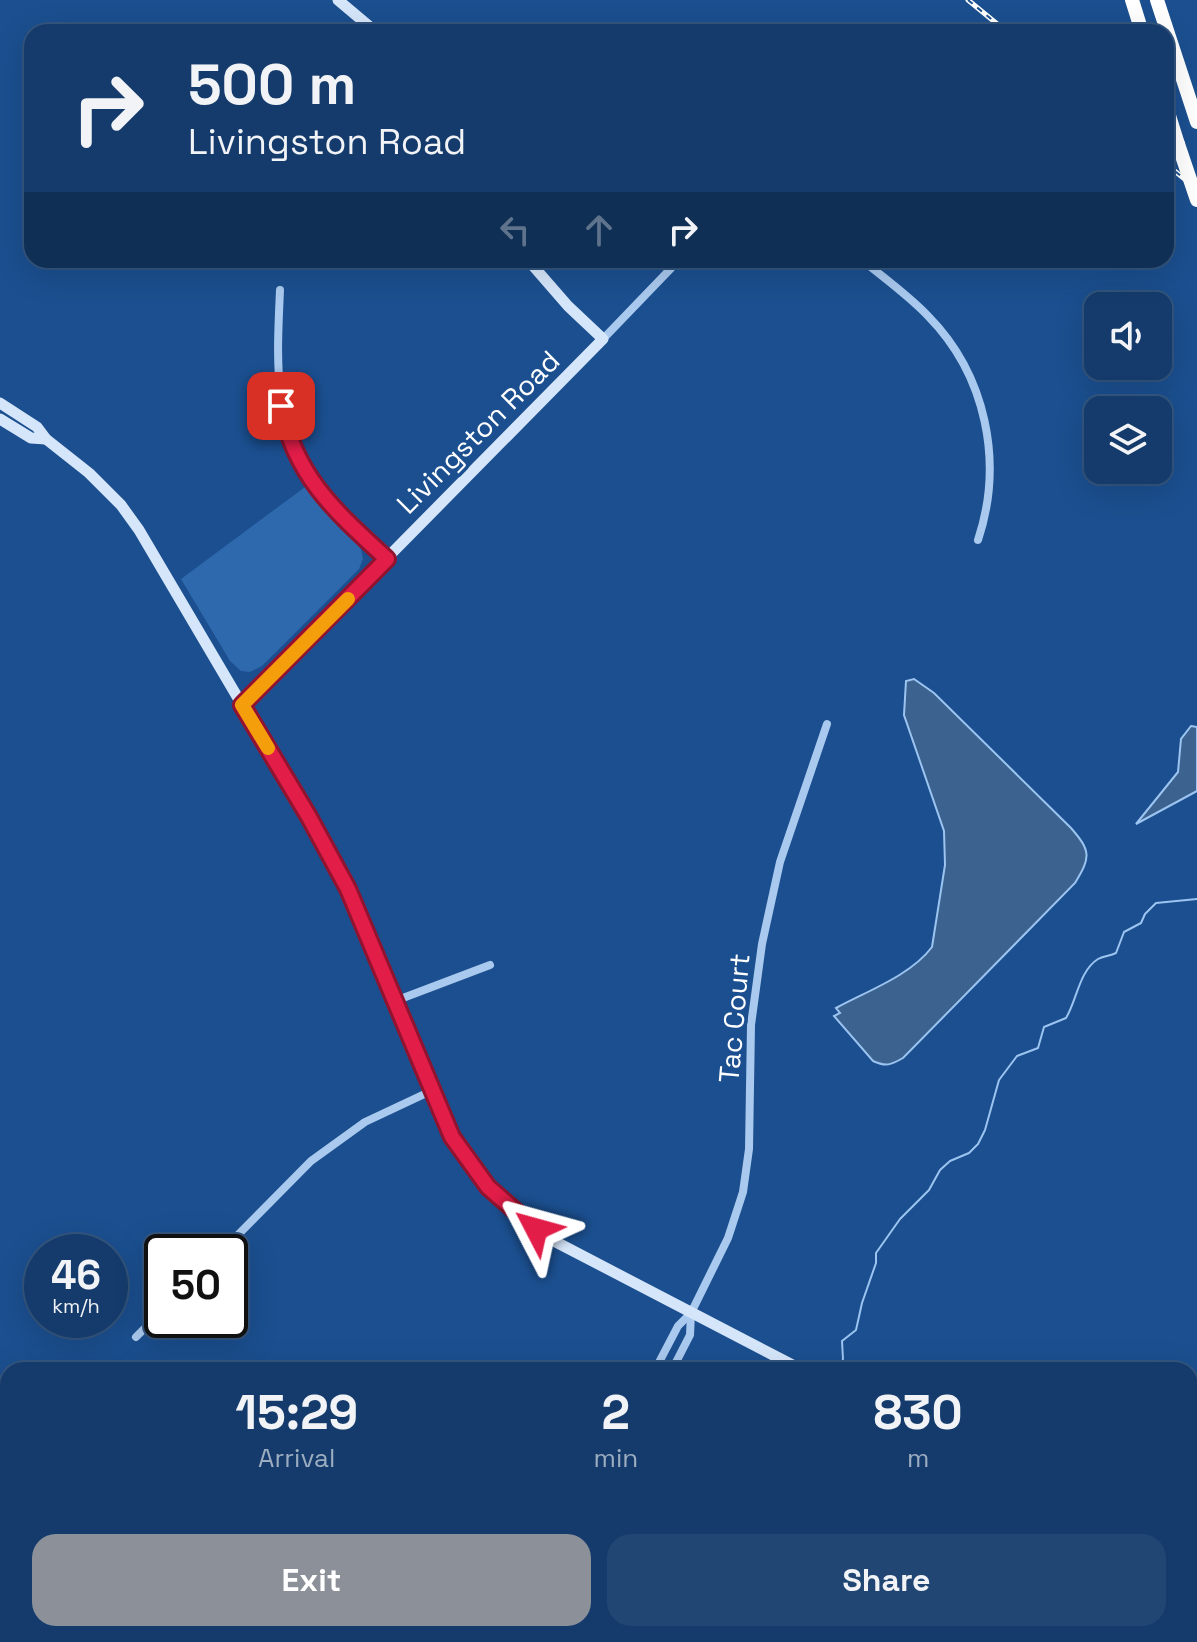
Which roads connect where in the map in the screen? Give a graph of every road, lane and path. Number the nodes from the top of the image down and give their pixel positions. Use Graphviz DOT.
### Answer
graph roads {
  1 [pos="338,0"];
  2 [pos="1132,0"];
  3 [pos="1157,0"];
  4 [pos="366,24"];
  5 [pos="1140,24"];
  6 [pos="1165,24"];
  7 [pos="1174,52"];
  8 [pos="1197,122"];
  9 [pos="1174,131"];
  10 [pos="1197,200"];
  11 [pos="535,268"];
  12 [pos="671,268"];
  13 [pos="871,268"];
  14 [pos="280,290"];
  15 [pos="603,339"];
  16 [pos="0,403"];
  17 [pos="0,419"];
  18 [pos="46,439"];
  19 [pos="978,540"];
  20 [pos="387,559"];
  21 [pos="242,705"];
  22 [pos="827,724"];
  23 [pos="490,965"];
  24 [pos="395,1001"];
  25 [pos="431,1091"];
  26 [pos="239,1234"];
  27 [pos="691,1313"];
  28 [pos="144,1329"];
  29 [pos="136,1337"];
  30 [pos="659,1362"];
  31 [pos="676,1362"];
  32 [pos="786,1362"];
  1 -- 4 [label="main road"];
  2 -- 5 [label="highway"];
  3 -- 6 [label="highway"];
  7 -- 8 [label="highway"];
  9 -- 10 [label="highway, bridge"];
  11 -- 15 [label="main road"];
  12 -- 15 [label="street, Livingston Road"];
  13 -- 19 [label="street"];
  14 -- 20 [label="street"];
  15 -- 20 [label="main road, Livingston Road"];
  16 -- 18 [label="main road"];
  17 -- 18 [label="main road"];
  18 -- 21 [label="main road"];
  20 -- 21 [label="main road, Livingston Road"];
  21 -- 24 [label="main road"];
  22 -- 27 [label="street, Tac Court"];
  23 -- 24 [label="street"];
  24 -- 25 [label="main road"];
  25 -- 26 [label="street"];
  25 -- 27 [label="main road"];
  27 -- 30 [label="street"];
  27 -- 31 [label="street"];
  27 -- 32 [label="main road"];
  28 -- 29 [label="street"];
}
